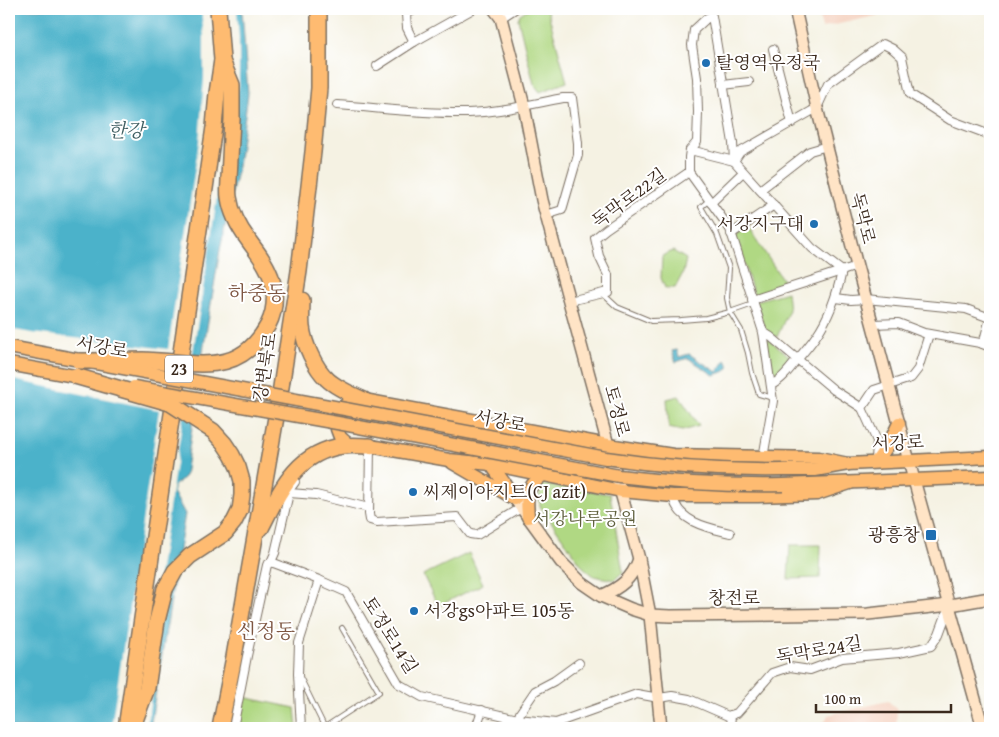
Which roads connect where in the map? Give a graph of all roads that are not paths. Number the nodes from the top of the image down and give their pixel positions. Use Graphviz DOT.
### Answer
graph roads {
  1 [pos="218,9"];
  2 [pos="320,9"];
  3 [pos="416,9"];
  4 [pos="473,9"];
  5 [pos="515,9"];
  6 [pos="795,9"];
  7 [pos="499,12"];
  8 [pos="414,42"];
  9 [pos="773,49"];
  10 [pos="222,60"];
  11 [pos="377,66"];
  12 [pos="749,82"];
  13 [pos="724,85"];
  14 [pos="337,105"];
  15 [pos="524,106"];
  16 [pos="817,108"];
  17 [pos="792,123"];
  18 [pos="990,135"];
  19 [pos="827,146"];
  20 [pos="690,150"];
  21 [pos="734,161"];
  22 [pos="689,172"];
  23 [pos="743,172"];
  24 [pos="760,190"];
  25 [pos="710,202"];
  26 [pos="774,205"];
  27 [pos="546,215"];
  28 [pos="731,234"];
  29 [pos="857,266"];
  30 [pos="299,271"];
  31 [pos="842,271"];
  32 [pos="603,294"];
  33 [pos="836,298"];
  34 [pos="866,298"];
  35 [pos="569,301"];
  36 [pos="753,302"];
  37 [pos="730,312"];
  38 [pos="990,318"];
  39 [pos="873,324"];
  40 [pos="763,332"];
  41 [pos="929,334"];
  42 [pos="986,346"];
  43 [pos="9,347"];
  44 [pos="797,360"];
  45 [pos="79,361"];
  46 [pos="9,364"];
  47 [pos="76,376"];
  48 [pos="889,384"];
  49 [pos="771,385"];
  50 [pos="773,398"];
  51 [pos="364,400"];
  52 [pos="862,408"];
  53 [pos="436,413"];
  54 [pos="899,423"];
  55 [pos="608,445"];
  56 [pos="350,446"];
  57 [pos="370,446"];
  58 [pos="328,450"];
  59 [pos="990,456"];
  60 [pos="763,458"];
  61 [pos="449,460"];
  62 [pos="909,460"];
  63 [pos="876,462"];
  64 [pos="491,464"];
  65 [pos="848,464"];
  66 [pos="543,475"];
  67 [pos="990,477"];
  68 [pos="914,480"];
  69 [pos="850,483"];
  70 [pos="621,491"];
  71 [pos="289,493"];
  72 [pos="673,496"];
  73 [pos="369,508"];
  74 [pos="521,508"];
  75 [pos="730,533"];
  76 [pos="254,543"];
  77 [pos="639,559"];
  78 [pos="271,562"];
  79 [pos="319,580"];
  80 [pos="601,596"];
  81 [pos="990,598"];
  82 [pos="950,606"];
  83 [pos="650,615"];
  84 [pos="342,628"];
  85 [pos="579,663"];
  86 [pos="298,674"];
  87 [pos="659,698"];
  88 [pos="482,710"];
  89 [pos="731,715"];
  90 [pos="518,719"];
  91 [pos="532,724"];
  92 [pos="126,728"];
  93 [pos="132,728"];
  94 [pos="220,728"];
  95 [pos="234,728"];
  96 [pos="301,728"];
  97 [pos="325,728"];
  98 [pos="476,728"];
  99 [pos="661,728"];
  100 [pos="730,728"];
  101 [pos="983,728"];
  1 -- 10 [label="highway, 23"];
  2 -- 30 [label="highway, 강변북로"];
  3 -- 8 [label="street"];
  4 -- 8 [label="street"];
  5 -- 7 [label="street"];
  6 -- 16 [label="main road, 독막로"];
  7 -- 15 [label="main road, 토정로"];
  8 -- 11 [label="street"];
  9 -- 17 [label="street"];
  10 -- 45 [label="highway, bridge"];
  10 -- 92 [label="highway, 23, bridge"];
  12 -- 13 [label="street"];
  13 -- 20 [label="street, 독막로22길"];
  13 -- 21 [label="street"];
  14 -- 15 [label="street"];
  15 -- 27 [label="main road, 토정로"];
  15 -- 27 [label="street"];
  16 -- 17 [label="street"];
  16 -- 18 [label="street"];
  16 -- 19 [label="main road, 독막로"];
  17 -- 21 [label="street"];
  19 -- 24 [label="street"];
  19 -- 29 [label="main road, 독막로"];
  20 -- 21 [label="street"];
  20 -- 22 [label="street, 독막로22길"];
  21 -- 23 [label="street"];
  22 -- 25 [label="street"];
  22 -- 32 [label="street, 독막로22길"];
  23 -- 24 [label="street"];
  23 -- 25 [label="street"];
  24 -- 26 [label="street"];
  25 -- 28 [label="street"];
  25 -- 37 [label="lane"];
  26 -- 28 [label="street"];
  26 -- 31 [label="street"];
  27 -- 35 [label="main road, 토정로"];
  28 -- 36 [label="street"];
  29 -- 31 [label="street"];
  29 -- 34 [label="main road, 독막로"];
  30 -- 51 [label="highway"];
  30 -- 76 [label="highway, 강변북로"];
  31 -- 33 [label="street"];
  31 -- 36 [label="street"];
  32 -- 35 [label="street"];
  32 -- 37 [label="lane"];
  33 -- 34 [label="street"];
  33 -- 44 [label="street"];
  34 -- 38 [label="street"];
  34 -- 39 [label="main road, 독막로"];
  35 -- 55 [label="main road, 토정로"];
  36 -- 37 [label="lane"];
  36 -- 40 [label="street"];
  37 -- 50 [label="lane"];
  38 -- 42 [label="street"];
  39 -- 41 [label="street"];
  39 -- 48 [label="main road, 독막로"];
  40 -- 44 [label="street"];
  40 -- 49 [label="street"];
  41 -- 42 [label="street"];
  41 -- 48 [label="street"];
  43 -- 45 [label="main road, 서강로, bridge"];
  44 -- 49 [label="street"];
  44 -- 52 [label="street"];
  45 -- 65 [label="main road, 서강로, bridge"];
  46 -- 47 [label="main road, 서강로, bridge"];
  47 -- 69 [label="main road, 서강로, bridge"];
  47 -- 93 [label="highway, bridge"];
  48 -- 52 [label="street"];
  48 -- 54 [label="main road, 독막로"];
  49 -- 50 [label="street"];
  50 -- 60 [label="street"];
  51 -- 53 [label="main road"];
  51 -- 56 [label="main road"];
  52 -- 63 [label="street"];
  53 -- 55 [label="main road"];
  53 -- 64 [label="main road"];
  54 -- 62 [label="main road, 독막로"];
  54 -- 63 [label="main road"];
  55 -- 60 [label="main road"];
  55 -- 70 [label="main road, 토정로"];
  56 -- 57 [label="highway"];
  56 -- 58 [label="highway"];
  57 -- 61 [label="main road"];
  57 -- 73 [label="street"];
  58 -- 71 [label="street"];
  58 -- 76 [label="highway"];
  59 -- 62 [label="main road, 서강로"];
  60 -- 65 [label="main road"];
  61 -- 64 [label="main road"];
  61 -- 74 [label="main road"];
  62 -- 63 [label="main road, 서강로"];
  62 -- 68 [label="main road, 독막로"];
  63 -- 65 [label="main road, 서강로"];
  64 -- 66 [label="main road"];
  64 -- 74 [label="main road"];
  66 -- 70 [label="main road"];
  66 -- 74 [label="main road"];
  67 -- 68 [label="main road, 서강로"];
  68 -- 69 [label="main road, 서강로"];
  68 -- 82 [label="main road, 독막로"];
  69 -- 72 [label="main road"];
  70 -- 72 [label="main road"];
  70 -- 77 [label="main road, 토정로"];
  71 -- 73 [label="street"];
  71 -- 78 [label="street"];
  72 -- 75 [label="street"];
  73 -- 74 [label="street"];
  74 -- 80 [label="main road, 창전로"];
  76 -- 94 [label="highway, 강변북로"];
  77 -- 80 [label="main road"];
  77 -- 83 [label="main road, 토정로"];
  78 -- 79 [label="street, 토정로14길"];
  78 -- 95 [label="street"];
  79 -- 86 [label="street"];
  79 -- 88 [label="street, 토정로14길"];
  80 -- 83 [label="main road, 창전로"];
  81 -- 82 [label="main road, 창전로"];
  82 -- 83 [label="main road, 창전로"];
  82 -- 89 [label="street, 독막로24길"];
  82 -- 101 [label="main road, 독막로"];
  83 -- 87 [label="main road, 토정로"];
  84 -- 97 [label="lane"];
  85 -- 90 [label="street"];
  86 -- 96 [label="street"];
  86 -- 97 [label="lane"];
  87 -- 89 [label="street"];
  87 -- 91 [label="street, 토정로14길"];
  87 -- 99 [label="main road, 토정로"];
  88 -- 90 [label="street, 토정로14길"];
  88 -- 98 [label="street"];
  89 -- 100 [label="street"];
  90 -- 91 [label="street, 토정로14길"];
}
